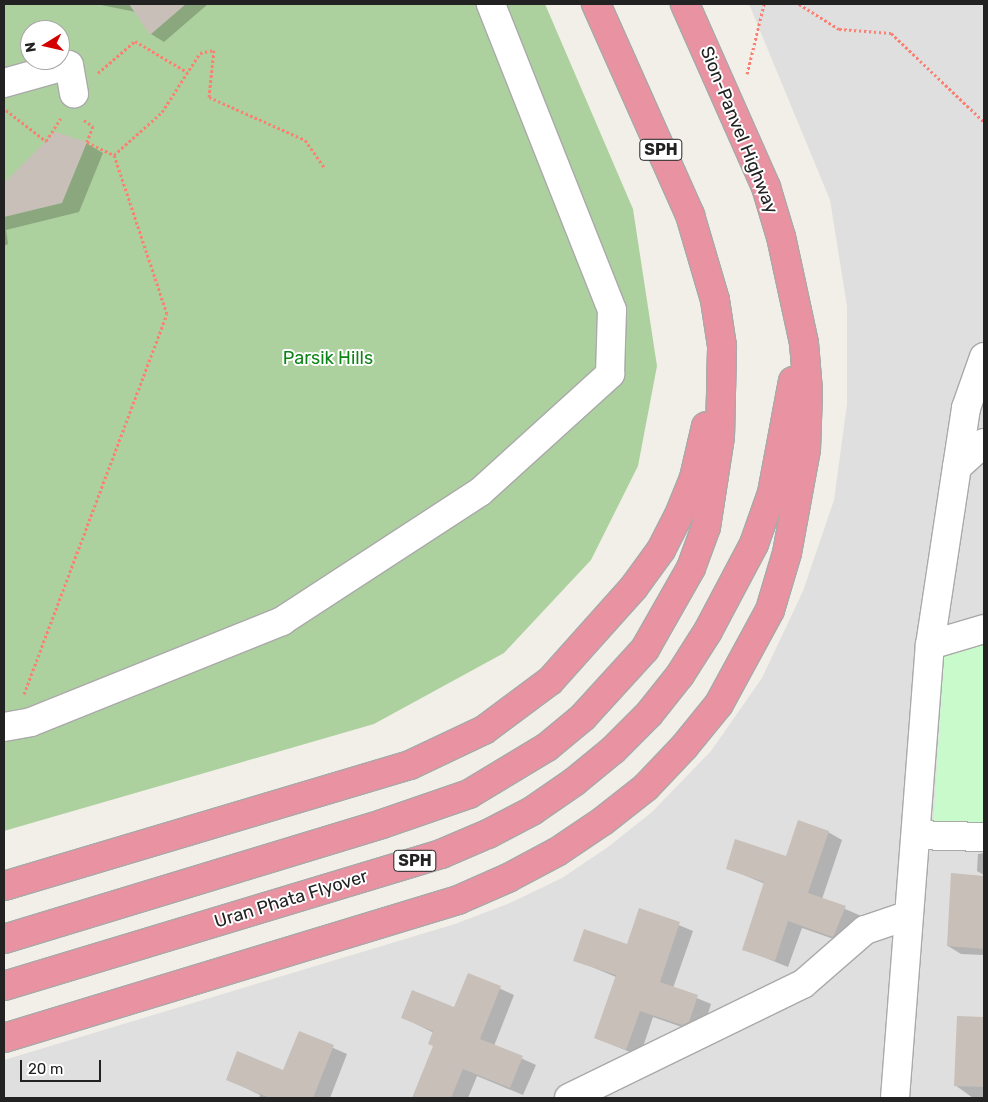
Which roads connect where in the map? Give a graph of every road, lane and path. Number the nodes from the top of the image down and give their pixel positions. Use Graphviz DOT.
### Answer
graph roads {
  1 [pos="492,4"];
  2 [pos="596,4"];
  3 [pos="685,4"];
  4 [pos="764,4"];
  5 [pos="799,4"];
  6 [pos="187,72"];
  7 [pos="4,83"];
  8 [pos="4,108"];
  9 [pos="73,108"];
  10 [pos="736,118"];
  11 [pos="984,122"];
  12 [pos="114,155"];
  13 [pos="325,169"];
  14 [pos="792,288"];
  15 [pos="715,300"];
  16 [pos="984,357"];
  17 [pos="984,443"];
  18 [pos="957,467"];
  19 [pos="984,629"];
  20 [pos="930,646"];
  21 [pos="8,726"];
  22 [pos="916,835"];
  23 [pos="984,837"];
  24 [pos="4,886"];
  25 [pos="909,915"];
  26 [pos="4,940"];
  27 [pos="4,986"];
  28 [pos="4,1038"];
  29 [pos="570,1098"];
  30 [pos="895,1098"];
  1 -- 21 [label="street"];
  2 -- 15 [label="highway, SPH"];
  3 -- 10 [label="highway, Sion-Panvel Highway / SPH"];
  4 -- 10 [label="path"];
  5 -- 11 [label="path"];
  6 -- 9 [label="path"];
  6 -- 12 [label="path"];
  6 -- 13 [label="path"];
  7 -- 9 [label="street"];
  8 -- 9 [label="path"];
  9 -- 12 [label="path"];
  10 -- 14 [label="highway, Sion-Panvel Highway / SPH"];
  12 -- 21 [label="path"];
  14 -- 27 [label="highway, Uran Phata Flyover / SPH"];
  14 -- 28 [label="highway"];
  15 -- 24 [label="highway"];
  15 -- 26 [label="highway, SPH"];
  16 -- 18 [label="street"];
  17 -- 18 [label="street"];
  18 -- 20 [label="street"];
  19 -- 20 [label="street"];
  20 -- 22 [label="street"];
  22 -- 23 [label="street"];
  22 -- 25 [label="street"];
  25 -- 29 [label="street"];
  25 -- 30 [label="street"];
}
